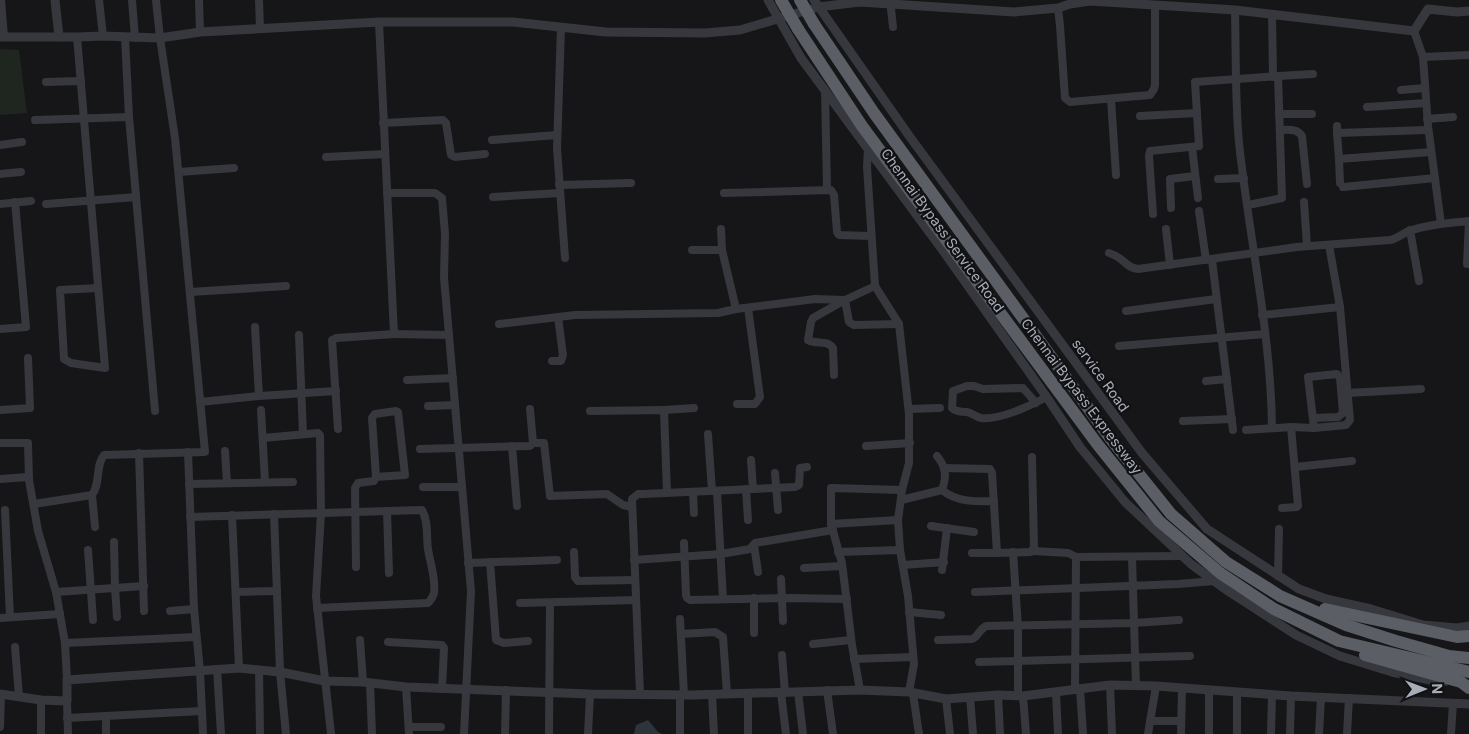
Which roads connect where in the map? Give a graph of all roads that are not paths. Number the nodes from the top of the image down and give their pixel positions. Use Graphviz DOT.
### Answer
graph roads {
  1 [pos="1,0"];
  2 [pos="55,0"];
  3 [pos="99,0"];
  4 [pos="132,0"];
  5 [pos="156,0"];
  6 [pos="199,0"];
  7 [pos="260,0"];
  8 [pos="768,0"];
  9 [pos="782,0"];
  10 [pos="800,0"];
  11 [pos="1122,1"];
  12 [pos="890,2"];
  13 [pos="1070,2"];
  14 [pos="916,3"];
  15 [pos="816,4"];
  16 [pos="1219,4"];
  17 [pos="1155,5"];
  18 [pos="1058,8"];
  19 [pos="1235,10"];
  20 [pos="1469,11"];
  21 [pos="1272,14"];
  22 [pos="779,20"];
  23 [pos="378,22"];
  24 [pos="893,27"];
  25 [pos="560,28"];
  26 [pos="260,29"];
  27 [pos="1414,31"];
  28 [pos="200,32"];
  29 [pos="103,36"];
  30 [pos="2,37"];
  31 [pos="59,37"];
  32 [pos="77,37"];
  33 [pos="125,37"];
  34 [pos="135,38"];
  35 [pos="160,38"];
  36 [pos="1469,55"];
  37 [pos="1423,56"];
  38 [pos="1313,74"];
  39 [pos="1276,76"];
  40 [pos="1236,80"];
  41 [pos="80,81"];
  42 [pos="46,82"];
  43 [pos="1425,88"];
  44 [pos="1401,90"];
  45 [pos="825,91"];
  46 [pos="1111,99"];
  47 [pos="1426,103"];
  48 [pos="1367,107"];
  49 [pos="1197,113"];
  50 [pos="1280,114"];
  51 [pos="1312,114"];
  52 [pos="1140,116"];
  53 [pos="129,117"];
  54 [pos="1453,117"];
  55 [pos="83,118"];
  56 [pos="1427,119"];
  57 [pos="35,120"];
  58 [pos="384,123"];
  59 [pos="1280,130"];
  60 [pos="1428,130"];
  61 [pos="557,135"];
  62 [pos="492,140"];
  63 [pos="22,142"];
  64 [pos="0,145"];
  65 [pos="1192,147"];
  66 [pos="868,148"];
  67 [pos="1431,152"];
  68 [pos="385,154"];
  69 [pos="485,154"];
  70 [pos="326,157"];
  71 [pos="1339,159"];
  72 [pos="234,168"];
  73 [pos="21,172"];
  74 [pos="178,172"];
  75 [pos="0,174"];
  76 [pos="1116,175"];
  77 [pos="1195,176"];
  78 [pos="1244,178"];
  79 [pos="1435,178"];
  80 [pos="1218,179"];
  81 [pos="630,183"];
  82 [pos="1307,184"];
  83 [pos="560,189"];
  84 [pos="827,189"];
  85 [pos="387,193"];
  86 [pos="724,193"];
  87 [pos="493,197"];
  88 [pos="136,198"];
  89 [pos="1198,198"];
  90 [pos="31,201"];
  91 [pos="90,201"];
  92 [pos="15,202"];
  93 [pos="1304,202"];
  94 [pos="0,204"];
  95 [pos="46,204"];
  96 [pos="1248,204"];
  97 [pos="1171,208"];
  98 [pos="1199,210"];
  99 [pos="1153,214"];
  100 [pos="1469,222"];
  101 [pos="1441,224"];
  102 [pos="721,229"];
  103 [pos="1166,229"];
  104 [pos="1410,230"];
  105 [pos="871,236"];
  106 [pos="1329,245"];
  107 [pos="1308,246"];
  108 [pos="692,250"];
  109 [pos="722,250"];
  110 [pos="1109,252"];
  111 [pos="1253,254"];
  112 [pos="565,258"];
  113 [pos="1209,260"];
  114 [pos="1467,264"];
  115 [pos="1170,265"];
  116 [pos="1419,281"];
  117 [pos="286,286"];
  118 [pos="875,286"];
  119 [pos="98,288"];
  120 [pos="190,292"];
  121 [pos="1216,299"];
  122 [pos="845,300"];
  123 [pos="1340,307"];
  124 [pos="748,308"];
  125 [pos="736,309"];
  126 [pos="1126,311"];
  127 [pos="1262,315"];
  128 [pos="558,316"];
  129 [pos="499,324"];
  130 [pos="900,324"];
  131 [pos="255,327"];
  132 [pos="0,329"];
  133 [pos="394,334"];
  134 [pos="1265,334"];
  135 [pos="299,335"];
  136 [pos="449,335"];
  137 [pos="1221,338"];
  138 [pos="1119,346"];
  139 [pos="28,358"];
  140 [pos="552,362"];
  141 [pos="834,375"];
  142 [pos="453,378"];
  143 [pos="1227,379"];
  144 [pos="407,380"];
  145 [pos="1206,381"];
  146 [pos="1421,389"];
  147 [pos="336,391"];
  148 [pos="1348,393"];
  149 [pos="302,394"];
  150 [pos="259,396"];
  151 [pos="1047,397"];
  152 [pos="200,402"];
  153 [pos="1036,403"];
  154 [pos="737,404"];
  155 [pos="455,405"];
  156 [pos="428,406"];
  157 [pos="694,408"];
  158 [pos="940,408"];
  159 [pos="530,409"];
  160 [pos="908,409"];
  161 [pos="0,410"];
  162 [pos="261,410"];
  163 [pos="664,410"];
  164 [pos="155,411"];
  165 [pos="590,411"];
  166 [pos="1313,418"];
  167 [pos="1232,419"];
  168 [pos="1183,421"];
  169 [pos="1291,427"];
  170 [pos="1272,428"];
  171 [pos="1314,428"];
  172 [pos="338,429"];
  173 [pos="1233,430"];
  174 [pos="1246,430"];
  175 [pos="303,434"];
  176 [pos="708,434"];
  177 [pos="263,438"];
  178 [pos="0,443"];
  179 [pos="533,443"];
  180 [pos="910,443"];
  181 [pos="512,446"];
  182 [pos="866,446"];
  183 [pos="459,447"];
  184 [pos="420,449"];
  185 [pos="225,451"];
  186 [pos="188,452"];
  187 [pos="139,453"];
  188 [pos="937,456"];
  189 [pos="1032,457"];
  190 [pos="751,460"];
  191 [pos="1352,462"];
  192 [pos="807,467"];
  193 [pos="1295,467"];
  194 [pos="944,468"];
  195 [pos="775,473"];
  196 [pos="29,477"];
  197 [pos="376,477"];
  198 [pos="0,479"];
  199 [pos="265,482"];
  200 [pos="293,482"];
  201 [pos="227,483"];
  202 [pos="189,484"];
  203 [pos="423,487"];
  204 [pos="462,487"];
  205 [pos="776,488"];
  206 [pos="750,489"];
  207 [pos="902,490"];
  208 [pos="942,490"];
  209 [pos="715,491"];
  210 [pos="692,492"];
  211 [pos="667,493"];
  212 [pos="92,495"];
  213 [pos="901,500"];
  214 [pos="994,501"];
  215 [pos="34,504"];
  216 [pos="516,506"];
  217 [pos="632,508"];
  218 [pos="1282,508"];
  219 [pos="5,510"];
  220 [pos="778,510"];
  221 [pos="387,511"];
  222 [pos="356,512"];
  223 [pos="321,513"];
  224 [pos="694,513"];
  225 [pos="274,514"];
  226 [pos="232,515"];
  227 [pos="190,517"];
  228 [pos="748,520"];
  229 [pos="898,520"];
  230 [pos="930,526"];
  231 [pos="832,527"];
  232 [pos="95,528"];
  233 [pos="947,528"];
  234 [pos="1279,529"];
  235 [pos="974,532"];
  236 [pos="114,542"];
  237 [pos="684,543"];
  238 [pos="754,545"];
  239 [pos="88,550"];
  240 [pos="900,550"];
  241 [pos="1033,551"];
  242 [pos="574,552"];
  243 [pos="838,552"];
  244 [pos="1013,552"];
  245 [pos="972,553"];
  246 [pos="997,553"];
  247 [pos="721,554"];
  248 [pos="684,556"];
  249 [pos="1182,556"];
  250 [pos="1076,557"];
  251 [pos="1132,557"];
  252 [pos="557,560"];
  253 [pos="634,560"];
  254 [pos="490,562"];
  255 [pos="944,562"];
  256 [pos="468,563"];
  257 [pos="903,565"];
  258 [pos="842,566"];
  259 [pos="356,567"];
  260 [pos="804,568"];
  261 [pos="942,570"];
  262 [pos="758,572"];
  263 [pos="389,573"];
  264 [pos="1278,576"];
  265 [pos="781,579"];
  266 [pos="635,580"];
  267 [pos="1214,581"];
  268 [pos="144,586"];
  269 [pos="1134,586"];
  270 [pos="1076,587"];
  271 [pos="114,588"];
  272 [pos="91,590"];
  273 [pos="277,591"];
  274 [pos="1016,591"];
  275 [pos="56,592"];
  276 [pos="236,592"];
  277 [pos="975,592"];
  278 [pos="1280,596"];
  279 [pos="754,598"];
  280 [pos="782,598"];
  281 [pos="723,599"];
  282 [pos="846,599"];
  283 [pos="636,600"];
  284 [pos="520,603"];
  285 [pos="550,603"];
  286 [pos="318,608"];
  287 [pos="194,609"];
  288 [pos="144,611"];
  289 [pos="170,611"];
  290 [pos="909,612"];
  291 [pos="60,614"];
  292 [pos="941,614"];
  293 [pos="10,617"];
  294 [pos="118,617"];
  295 [pos="0,618"];
  296 [pos="94,620"];
  297 [pos="680,620"];
  298 [pos="1179,620"];
  299 [pos="783,621"];
  300 [pos="1134,623"];
  301 [pos="1074,625"];
  302 [pos="1018,626"];
  303 [pos="1469,626"];
  304 [pos="754,633"];
  305 [pos="681,634"];
  306 [pos="1469,636"];
  307 [pos="196,637"];
  308 [pos="360,640"];
  309 [pos="851,640"];
  310 [pos="938,640"];
  311 [pos="528,641"];
  312 [pos="1339,641"];
  313 [pos="388,642"];
  314 [pos="65,643"];
  315 [pos="813,644"];
  316 [pos="15,647"];
  317 [pos="782,655"];
  318 [pos="1190,656"];
  319 [pos="913,657"];
  320 [pos="1135,658"];
  321 [pos="1469,658"];
  322 [pos="854,659"];
  323 [pos="1074,660"];
  324 [pos="1018,661"];
  325 [pos="979,662"];
  326 [pos="239,668"];
  327 [pos="216,669"];
  328 [pos="259,670"];
  329 [pos="200,671"];
  330 [pos="280,672"];
  331 [pos="1469,672"];
  332 [pos="67,680"];
  333 [pos="325,680"];
  334 [pos="1453,680"];
  335 [pos="366,682"];
  336 [pos="1110,685"];
  337 [pos="1136,686"];
  338 [pos="1156,686"];
  339 [pos="406,688"];
  340 [pos="1182,688"];
  341 [pos="1469,688"];
  342 [pos="442,689"];
  343 [pos="1078,689"];
  344 [pos="466,690"];
  345 [pos="506,690"];
  346 [pos="827,690"];
  347 [pos="860,690"];
  348 [pos="1208,690"];
  349 [pos="550,692"];
  350 [pos="798,692"];
  351 [pos="1237,692"];
  352 [pos="748,693"];
  353 [pos="783,693"];
  354 [pos="911,693"];
  355 [pos="1056,693"];
  356 [pos="0,694"];
  357 [pos="590,694"];
  358 [pos="640,694"];
  359 [pos="712,694"];
  360 [pos="728,694"];
  361 [pos="682,695"];
  362 [pos="998,695"];
  363 [pos="1272,695"];
  364 [pos="19,696"];
  365 [pos="1021,696"];
  366 [pos="1291,696"];
  367 [pos="970,697"];
  368 [pos="1321,698"];
  369 [pos="1349,698"];
  370 [pos="946,699"];
  371 [pos="41,700"];
  372 [pos="67,701"];
  373 [pos="1453,702"];
  374 [pos="1469,704"];
  375 [pos="202,711"];
  376 [pos="106,716"];
  377 [pos="67,718"];
  378 [pos="1150,720"];
  379 [pos="1181,721"];
  380 [pos="441,726"];
  381 [pos="0,727"];
  382 [pos="409,730"];
  383 [pos="41,734"];
  384 [pos="68,734"];
  385 [pos="106,734"];
  386 [pos="203,734"];
  387 [pos="221,734"];
  388 [pos="260,734"];
  389 [pos="286,734"];
  390 [pos="331,734"];
  391 [pos="372,734"];
  392 [pos="464,734"];
  393 [pos="505,734"];
  394 [pos="549,734"];
  395 [pos="588,734"];
  396 [pos="680,734"];
  397 [pos="714,734"];
  398 [pos="748,734"];
  399 [pos="786,734"];
  400 [pos="804,734"];
  401 [pos="833,734"];
  402 [pos="919,734"];
  403 [pos="950,734"];
  404 [pos="973,734"];
  405 [pos="1000,734"];
  406 [pos="1026,734"];
  407 [pos="1058,734"];
  408 [pos="1083,734"];
  409 [pos="1112,734"];
  410 [pos="1148,734"];
  411 [pos="1181,734"];
  412 [pos="1209,734"];
  413 [pos="1237,734"];
  414 [pos="1271,734"];
  415 [pos="1290,734"];
  416 [pos="1320,734"];
  417 [pos="1347,734"];
  418 [pos="1451,734"];
  1 -- 30 [label="street"];
  2 -- 31 [label="street"];
  3 -- 29 [label="street"];
  4 -- 34 [label="street"];
  5 -- 35 [label="street"];
  6 -- 28 [label="street"];
  7 -- 26 [label="street"];
  8 -- 22 [label="street, Chennai Bypass Service Road"];
  9 -- 312 [label="highway, Chennai Bypass Expressway, bridge"];
  10 -- 278 [label="highway, Chennai Bypass Expressway, bridge"];
  11 -- 13 [label="street"];
  11 -- 17 [label="street"];
  12 -- 14 [label="street"];
  12 -- 15 [label="street"];
  12 -- 24 [label="street"];
  13 -- 18 [label="street"];
  14 -- 18 [label="street"];
  15 -- 22 [label="street"];
  15 -- 264 [label="street, service Road"];
  16 -- 17 [label="street"];
  16 -- 19 [label="street"];
  17 -- 46 [label="street"];
  18 -- 46 [label="street"];
  19 -- 21 [label="street"];
  19 -- 40 [label="street"];
  20 -- 27 [label="street"];
  21 -- 27 [label="street"];
  21 -- 39 [label="street"];
  22 -- 25 [label="street"];
  22 -- 45 [label="street, Chennai Bypass Service Road"];
  23 -- 25 [label="street"];
  23 -- 26 [label="street"];
  23 -- 58 [label="street"];
  25 -- 61 [label="street"];
  26 -- 28 [label="street"];
  27 -- 37 [label="street"];
  28 -- 35 [label="street"];
  29 -- 32 [label="street"];
  29 -- 33 [label="street"];
  30 -- 31 [label="street"];
  31 -- 32 [label="street"];
  32 -- 41 [label="street"];
  33 -- 34 [label="street"];
  33 -- 53 [label="street"];
  34 -- 35 [label="street"];
  35 -- 74 [label="street"];
  36 -- 37 [label="street"];
  37 -- 43 [label="street"];
  38 -- 39 [label="street"];
  39 -- 40 [label="street"];
  39 -- 50 [label="street"];
  40 -- 49 [label="street"];
  40 -- 78 [label="street"];
  41 -- 42 [label="street"];
  41 -- 55 [label="street"];
  43 -- 44 [label="street"];
  43 -- 47 [label="street"];
  45 -- 66 [label="street, Chennai Bypass Service Road"];
  45 -- 84 [label="street"];
  46 -- 76 [label="street"];
  47 -- 48 [label="street"];
  47 -- 56 [label="street"];
  49 -- 52 [label="street"];
  49 -- 65 [label="street"];
  50 -- 51 [label="street"];
  50 -- 59 [label="street"];
  53 -- 55 [label="street"];
  53 -- 88 [label="street"];
  54 -- 56 [label="street"];
  55 -- 57 [label="street"];
  55 -- 91 [label="street"];
  56 -- 60 [label="street"];
  58 -- 68 [label="street"];
  58 -- 69 [label="street"];
  59 -- 82 [label="street"];
  59 -- 96 [label="street"];
  60 -- 67 [label="street"];
  60 -- 71 [label="street"];
  61 -- 62 [label="street"];
  61 -- 83 [label="street"];
  63 -- 64 [label="street"];
  65 -- 77 [label="street"];
  65 -- 99 [label="street"];
  66 -- 105 [label="street"];
  66 -- 151 [label="street, Chennai Bypass Service Road"];
  67 -- 71 [label="street"];
  67 -- 79 [label="street"];
  68 -- 70 [label="street"];
  68 -- 85 [label="street"];
  71 -- 79 [label="street"];
  72 -- 74 [label="street"];
  73 -- 75 [label="street"];
  74 -- 120 [label="street"];
  77 -- 89 [label="street"];
  77 -- 97 [label="street"];
  78 -- 80 [label="street"];
  78 -- 96 [label="street"];
  79 -- 101 [label="street"];
  81 -- 83 [label="street"];
  83 -- 87 [label="street"];
  83 -- 112 [label="street"];
  84 -- 86 [label="street"];
  84 -- 105 [label="street"];
  85 -- 133 [label="street"];
  85 -- 136 [label="street"];
  88 -- 91 [label="street"];
  88 -- 164 [label="street"];
  90 -- 92 [label="street"];
  91 -- 95 [label="street"];
  91 -- 119 [label="street"];
  92 -- 94 [label="street"];
  92 -- 132 [label="street"];
  93 -- 107 [label="street"];
  96 -- 111 [label="street"];
  98 -- 113 [label="street"];
  100 -- 101 [label="street"];
  100 -- 114 [label="street"];
  101 -- 104 [label="street"];
  102 -- 109 [label="street"];
  103 -- 115 [label="street"];
  104 -- 106 [label="street"];
  104 -- 116 [label="street"];
  105 -- 118 [label="street"];
  106 -- 107 [label="street"];
  106 -- 123 [label="street"];
  107 -- 111 [label="street"];
  108 -- 109 [label="street"];
  109 -- 125 [label="street"];
  110 -- 115 [label="street"];
  111 -- 113 [label="street"];
  111 -- 127 [label="street"];
  113 -- 115 [label="street"];
  113 -- 121 [label="street"];
  117 -- 120 [label="street"];
  118 -- 122 [label="street"];
  118 -- 130 [label="street"];
  119 -- 119 [label="street"];
  120 -- 152 [label="street"];
  121 -- 126 [label="street"];
  121 -- 137 [label="street"];
  122 -- 124 [label="street"];
  122 -- 130 [label="street"];
  122 -- 141 [label="street"];
  123 -- 127 [label="street"];
  123 -- 148 [label="street"];
  124 -- 125 [label="street"];
  124 -- 154 [label="street"];
  125 -- 128 [label="street"];
  127 -- 134 [label="street"];
  128 -- 129 [label="street"];
  128 -- 140 [label="street"];
  130 -- 160 [label="street"];
  131 -- 150 [label="street"];
  133 -- 136 [label="street"];
  133 -- 147 [label="street"];
  134 -- 137 [label="street"];
  134 -- 170 [label="street"];
  135 -- 149 [label="street"];
  136 -- 142 [label="street"];
  137 -- 138 [label="street"];
  137 -- 143 [label="street"];
  139 -- 161 [label="street"];
  142 -- 144 [label="street"];
  142 -- 155 [label="street"];
  143 -- 145 [label="street"];
  143 -- 167 [label="street"];
  146 -- 148 [label="street"];
  147 -- 149 [label="street"];
  147 -- 172 [label="street"];
  148 -- 171 [label="street"];
  149 -- 150 [label="street"];
  149 -- 175 [label="street"];
  150 -- 152 [label="street"];
  151 -- 153 [label="street"];
  151 -- 249 [label="street, Chennai Bypass Service Road"];
  152 -- 186 [label="street"];
  153 -- 153 [label="street"];
  155 -- 156 [label="street"];
  155 -- 183 [label="street"];
  157 -- 163 [label="street"];
  158 -- 160 [label="street"];
  159 -- 179 [label="street"];
  160 -- 180 [label="street"];
  162 -- 177 [label="street"];
  163 -- 165 [label="street"];
  163 -- 211 [label="street"];
  166 -- 166 [label="street"];
  166 -- 171 [label="street"];
  167 -- 168 [label="street"];
  167 -- 173 [label="street"];
  169 -- 170 [label="street"];
  169 -- 171 [label="street"];
  169 -- 193 [label="street"];
  170 -- 174 [label="street"];
  175 -- 177 [label="street"];
  175 -- 223 [label="street"];
  176 -- 209 [label="street"];
  177 -- 199 [label="street"];
  178 -- 196 [label="street"];
  179 -- 181 [label="street"];
  179 -- 217 [label="street"];
  180 -- 182 [label="street"];
  180 -- 207 [label="street"];
  181 -- 183 [label="street"];
  181 -- 216 [label="street"];
  183 -- 184 [label="street"];
  183 -- 204 [label="street"];
  185 -- 201 [label="street"];
  186 -- 187 [label="street"];
  186 -- 202 [label="street"];
  187 -- 212 [label="street"];
  187 -- 268 [label="street"];
  188 -- 194 [label="street"];
  189 -- 241 [label="street"];
  190 -- 206 [label="street"];
  191 -- 193 [label="street"];
  192 -- 205 [label="street"];
  193 -- 218 [label="street"];
  194 -- 208 [label="street"];
  194 -- 214 [label="street"];
  195 -- 205 [label="street"];
  196 -- 198 [label="street"];
  196 -- 215 [label="street"];
  197 -- 197 [label="street"];
  197 -- 222 [label="street"];
  199 -- 200 [label="street"];
  199 -- 201 [label="street"];
  201 -- 202 [label="street"];
  202 -- 227 [label="street"];
  203 -- 204 [label="street"];
  204 -- 256 [label="street"];
  205 -- 206 [label="street"];
  205 -- 220 [label="street"];
  206 -- 209 [label="street"];
  206 -- 228 [label="street"];
  207 -- 213 [label="street"];
  207 -- 231 [label="street"];
  208 -- 213 [label="street"];
  208 -- 214 [label="street"];
  209 -- 210 [label="street"];
  209 -- 247 [label="street"];
  210 -- 211 [label="street"];
  210 -- 224 [label="street"];
  211 -- 217 [label="street"];
  212 -- 215 [label="street"];
  212 -- 232 [label="street"];
  213 -- 229 [label="street"];
  214 -- 246 [label="street"];
  215 -- 275 [label="street"];
  217 -- 253 [label="street"];
  219 -- 293 [label="street"];
  221 -- 222 [label="street"];
  221 -- 263 [label="street"];
  221 -- 286 [label="street"];
  222 -- 223 [label="street"];
  222 -- 259 [label="street"];
  223 -- 225 [label="street"];
  223 -- 286 [label="street"];
  225 -- 226 [label="street"];
  225 -- 273 [label="street"];
  226 -- 227 [label="street"];
  226 -- 276 [label="street"];
  227 -- 287 [label="street"];
  229 -- 231 [label="street"];
  229 -- 240 [label="street"];
  230 -- 233 [label="street"];
  231 -- 238 [label="street"];
  231 -- 243 [label="street"];
  233 -- 235 [label="street"];
  233 -- 255 [label="street"];
  234 -- 264 [label="street"];
  236 -- 271 [label="street"];
  237 -- 248 [label="street"];
  238 -- 247 [label="street"];
  238 -- 262 [label="street"];
  239 -- 272 [label="street"];
  240 -- 243 [label="street"];
  240 -- 257 [label="street"];
  241 -- 244 [label="street"];
  241 -- 250 [label="street"];
  242 -- 266 [label="street"];
  243 -- 258 [label="street"];
  244 -- 246 [label="street"];
  244 -- 274 [label="street"];
  245 -- 246 [label="street"];
  247 -- 248 [label="street"];
  247 -- 281 [label="street"];
  248 -- 253 [label="street"];
  248 -- 281 [label="street"];
  249 -- 251 [label="street"];
  249 -- 267 [label="street, Chennai Bypass Service Road"];
  250 -- 251 [label="street"];
  250 -- 270 [label="street"];
  251 -- 269 [label="street"];
  252 -- 254 [label="street"];
  253 -- 266 [label="street"];
  254 -- 256 [label="street"];
  254 -- 311 [label="street"];
  255 -- 257 [label="street"];
  255 -- 261 [label="street"];
  256 -- 344 [label="street"];
  257 -- 290 [label="street"];
  258 -- 260 [label="street"];
  258 -- 282 [label="street"];
  264 -- 303 [label="street, service Road"];
  265 -- 280 [label="street"];
  266 -- 283 [label="street"];
  267 -- 269 [label="street"];
  267 -- 334 [label="street, Chennai Bypass Service Road"];
  268 -- 271 [label="street"];
  268 -- 288 [label="street"];
  269 -- 270 [label="street"];
  269 -- 300 [label="street"];
  270 -- 274 [label="street"];
  270 -- 301 [label="street"];
  271 -- 272 [label="street"];
  271 -- 294 [label="street"];
  272 -- 275 [label="street"];
  272 -- 296 [label="street"];
  273 -- 276 [label="street"];
  273 -- 330 [label="street"];
  274 -- 277 [label="street"];
  274 -- 302 [label="street"];
  275 -- 291 [label="street"];
  276 -- 326 [label="street"];
  278 -- 306 [label="highway"];
  278 -- 321 [label="highway, Chennai Bypass Expressway"];
  279 -- 280 [label="street"];
  279 -- 281 [label="street"];
  279 -- 304 [label="street"];
  280 -- 282 [label="street"];
  280 -- 299 [label="street"];
  282 -- 309 [label="street"];
  283 -- 285 [label="street"];
  283 -- 358 [label="street"];
  284 -- 285 [label="street"];
  285 -- 349 [label="street"];
  286 -- 333 [label="street"];
  287 -- 289 [label="street"];
  287 -- 307 [label="street"];
  290 -- 292 [label="street"];
  290 -- 319 [label="street"];
  291 -- 293 [label="street"];
  291 -- 314 [label="street"];
  293 -- 295 [label="street"];
  297 -- 305 [label="street"];
  298 -- 300 [label="street"];
  300 -- 301 [label="street"];
  300 -- 320 [label="street"];
  301 -- 302 [label="street"];
  301 -- 323 [label="street"];
  302 -- 310 [label="street"];
  302 -- 324 [label="street"];
  305 -- 360 [label="street"];
  305 -- 361 [label="street"];
  307 -- 314 [label="street"];
  307 -- 329 [label="street"];
  308 -- 335 [label="street"];
  309 -- 315 [label="street"];
  309 -- 322 [label="street"];
  312 -- 331 [label="highway, Chennai Bypass Expressway"];
  312 -- 334 [label="highway"];
  313 -- 342 [label="street"];
  314 -- 332 [label="street"];
  316 -- 364 [label="street"];
  317 -- 353 [label="street"];
  318 -- 320 [label="street"];
  319 -- 322 [label="street"];
  319 -- 354 [label="street"];
  320 -- 323 [label="street"];
  320 -- 337 [label="street"];
  322 -- 347 [label="street"];
  323 -- 324 [label="street"];
  323 -- 343 [label="street"];
  324 -- 325 [label="street"];
  324 -- 365 [label="street"];
  326 -- 327 [label="street"];
  326 -- 328 [label="street"];
  327 -- 329 [label="street"];
  327 -- 387 [label="street"];
  328 -- 330 [label="street"];
  328 -- 388 [label="street"];
  329 -- 332 [label="street"];
  329 -- 375 [label="street"];
  330 -- 333 [label="street"];
  330 -- 389 [label="street"];
  332 -- 372 [label="street"];
  333 -- 335 [label="street"];
  333 -- 390 [label="street"];
  334 -- 341 [label="highway"];
  335 -- 339 [label="street"];
  335 -- 391 [label="street"];
  336 -- 337 [label="street"];
  336 -- 343 [label="street"];
  336 -- 409 [label="street"];
  337 -- 338 [label="street"];
  338 -- 340 [label="street"];
  338 -- 378 [label="street"];
  339 -- 342 [label="street"];
  339 -- 382 [label="street"];
  340 -- 348 [label="street"];
  340 -- 379 [label="street"];
  342 -- 344 [label="street"];
  343 -- 355 [label="street"];
  343 -- 408 [label="street"];
  344 -- 345 [label="street"];
  344 -- 392 [label="street"];
  345 -- 349 [label="street"];
  345 -- 393 [label="street"];
  346 -- 347 [label="street"];
  346 -- 350 [label="street"];
  346 -- 401 [label="street"];
  347 -- 354 [label="street"];
  348 -- 351 [label="street"];
  348 -- 412 [label="street"];
  349 -- 357 [label="street"];
  349 -- 394 [label="street"];
  350 -- 353 [label="street"];
  350 -- 400 [label="street"];
  351 -- 363 [label="street"];
  351 -- 413 [label="street"];
  352 -- 353 [label="street"];
  352 -- 360 [label="street"];
  352 -- 398 [label="street"];
  353 -- 399 [label="street"];
  354 -- 370 [label="street"];
  354 -- 402 [label="street"];
  355 -- 365 [label="street"];
  355 -- 407 [label="street"];
  356 -- 364 [label="street"];
  356 -- 381 [label="street"];
  357 -- 358 [label="street"];
  357 -- 395 [label="street"];
  358 -- 361 [label="street"];
  359 -- 360 [label="street"];
  359 -- 361 [label="street"];
  359 -- 397 [label="street"];
  361 -- 396 [label="street"];
  362 -- 365 [label="street"];
  362 -- 367 [label="street"];
  362 -- 405 [label="street"];
  363 -- 366 [label="street"];
  363 -- 414 [label="street"];
  364 -- 371 [label="street"];
  365 -- 406 [label="street"];
  366 -- 368 [label="street"];
  366 -- 415 [label="street"];
  367 -- 370 [label="street"];
  367 -- 404 [label="street"];
  368 -- 369 [label="street"];
  368 -- 416 [label="street"];
  369 -- 373 [label="street"];
  369 -- 417 [label="street"];
  370 -- 403 [label="street"];
  371 -- 372 [label="street"];
  371 -- 383 [label="street"];
  372 -- 377 [label="street"];
  373 -- 374 [label="street"];
  373 -- 418 [label="street"];
  375 -- 376 [label="street"];
  375 -- 386 [label="street"];
  376 -- 377 [label="street"];
  376 -- 385 [label="street"];
  377 -- 384 [label="street"];
  378 -- 379 [label="street"];
  378 -- 410 [label="street"];
  379 -- 411 [label="street"];
  380 -- 382 [label="street"];
}
